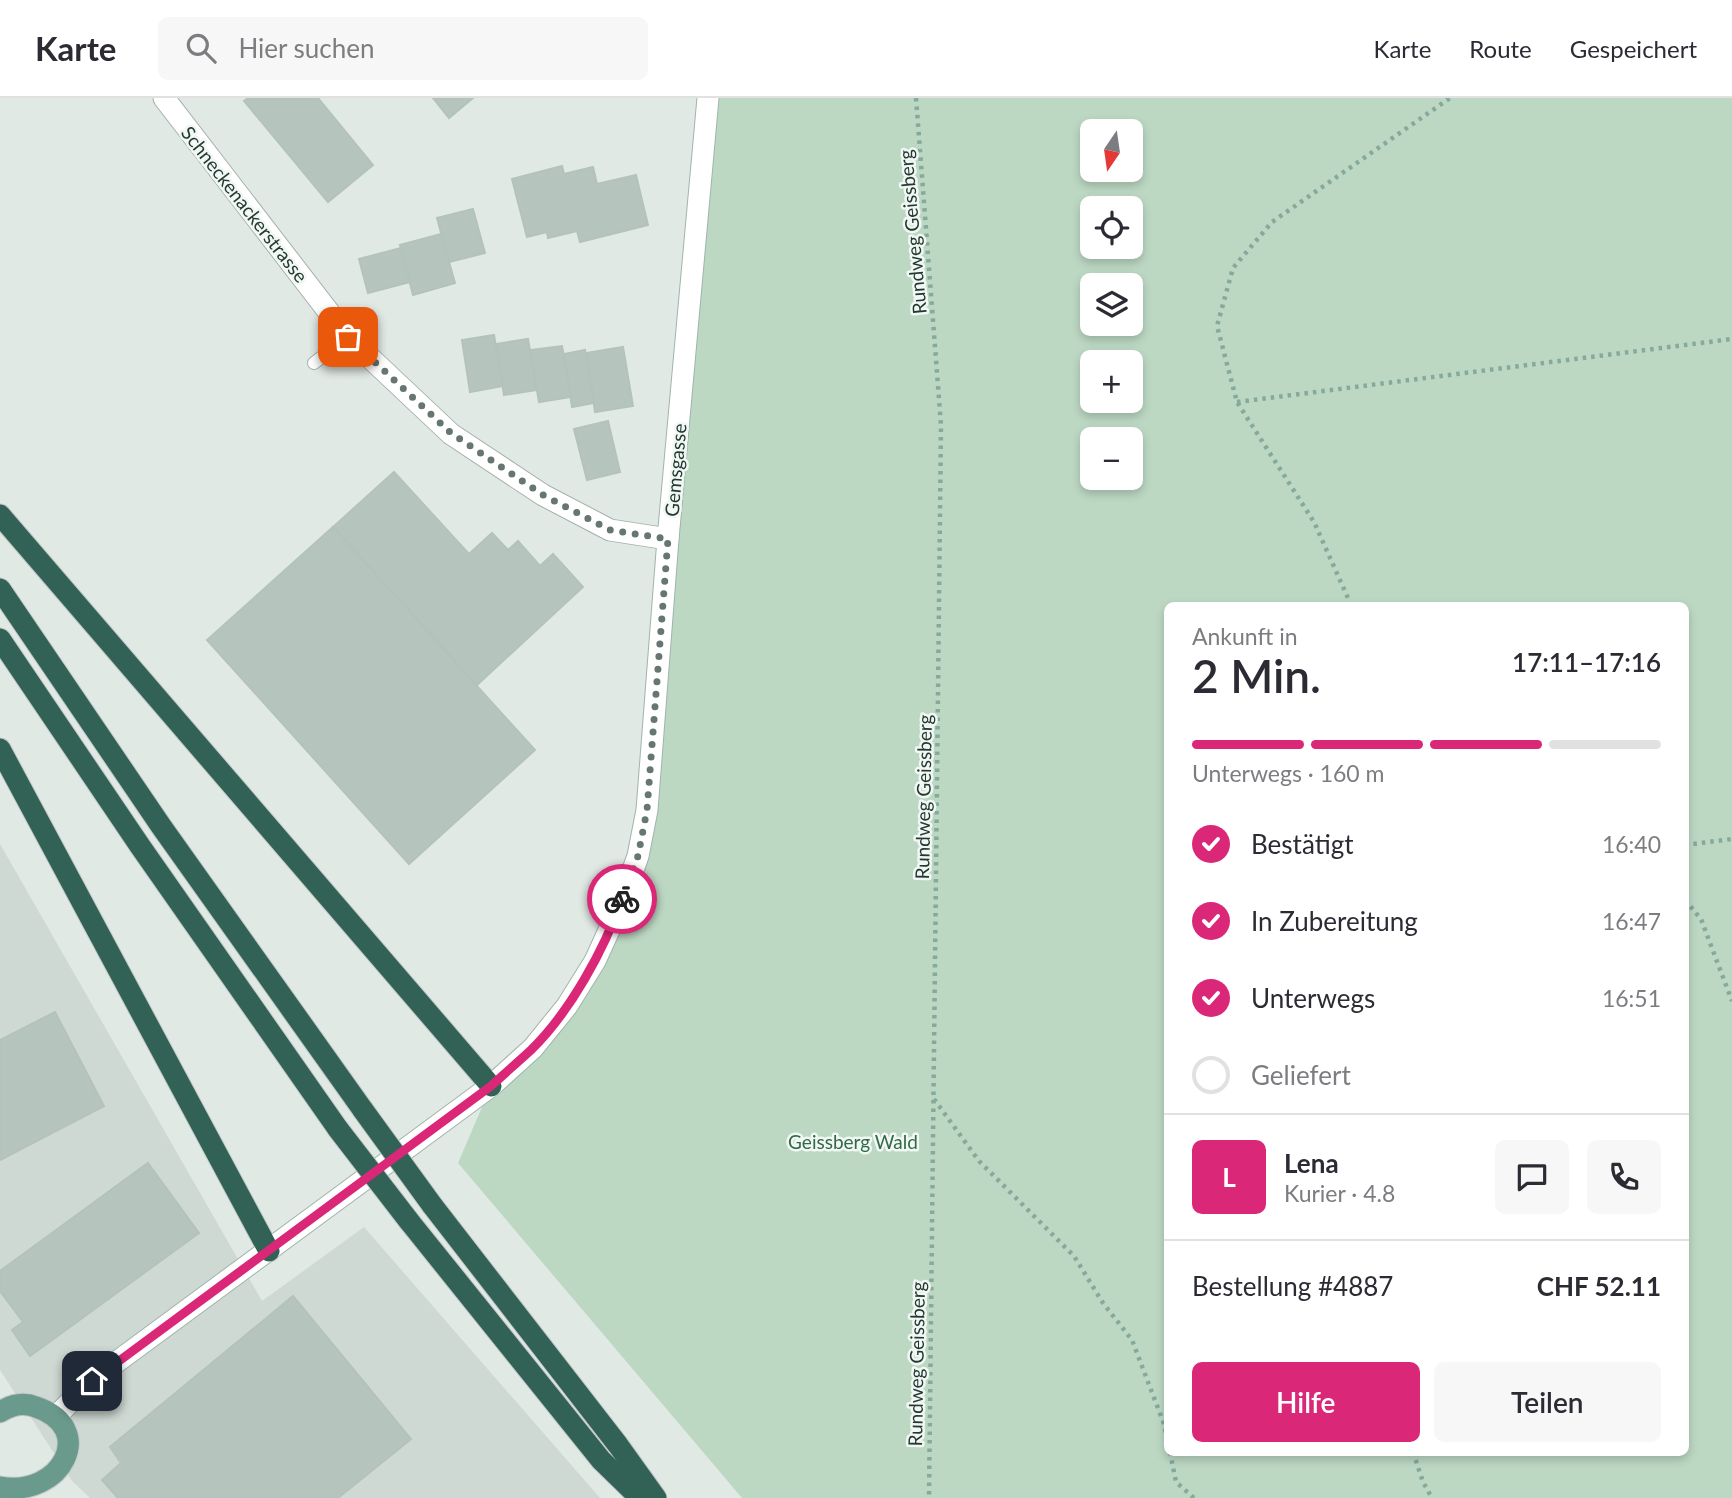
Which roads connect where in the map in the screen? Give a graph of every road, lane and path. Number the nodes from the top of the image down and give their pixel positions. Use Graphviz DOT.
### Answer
graph roads {
  1 [pos="164,98"];
  2 [pos="708,98"];
  3 [pos="916,98"];
  4 [pos="1450,98"];
  5 [pos="348,337"];
  6 [pos="1732,339"];
  7 [pos="314,363"];
  8 [pos="1237,402"];
  9 [pos="0,515"];
  10 [pos="668,539"];
  11 [pos="0,589"];
  12 [pos="1349,602"];
  13 [pos="0,639"];
  14 [pos="0,749"];
  15 [pos="1732,839"];
  16 [pos="1689,844"];
  17 [pos="1689,905"];
  18 [pos="1732,1001"];
  19 [pos="491,1086"];
  20 [pos="934,1099"];
  21 [pos="269,1251"];
  22 [pos="0,1412"];
  23 [pos="55,1417"];
  24 [pos="1164,1424"];
  25 [pos="1171,1456"];
  26 [pos="1414,1456"];
  27 [pos="0,1487"];
  28 [pos="48,1493"];
  29 [pos="640,1498"];
  30 [pos="656,1498"];
  31 [pos="929,1498"];
  32 [pos="1194,1498"];
  33 [pos="1432,1498"];
  1 -- 5 [label="street, Schneckenackerstrasse"];
  2 -- 10 [label="street, Gemsgasse"];
  3 -- 20 [label="path, Rundweg Geissberg"];
  4 -- 8 [label="path"];
  5 -- 7 [label="lane"];
  5 -- 10 [label="street, Schneckenackerstrasse"];
  6 -- 8 [label="path"];
  8 -- 12 [label="path"];
  9 -- 19 [label="highway"];
  10 -- 19 [label="street, Gemsgasse"];
  11 -- 30 [label="highway, bridge"];
  13 -- 29 [label="highway, bridge"];
  14 -- 21 [label="highway"];
  15 -- 16 [label="path"];
  17 -- 18 [label="path"];
  19 -- 21 [label="street, Gemsgasse"];
  20 -- 24 [label="path"];
  20 -- 31 [label="path, Rundweg Geissberg"];
  21 -- 23 [label="street, Gemsgasse"];
  22 -- 23 [label="main road"];
  23 -- 28 [label="main road"];
  25 -- 32 [label="path"];
  26 -- 33 [label="path"];
  27 -- 28 [label="main road"];
}
